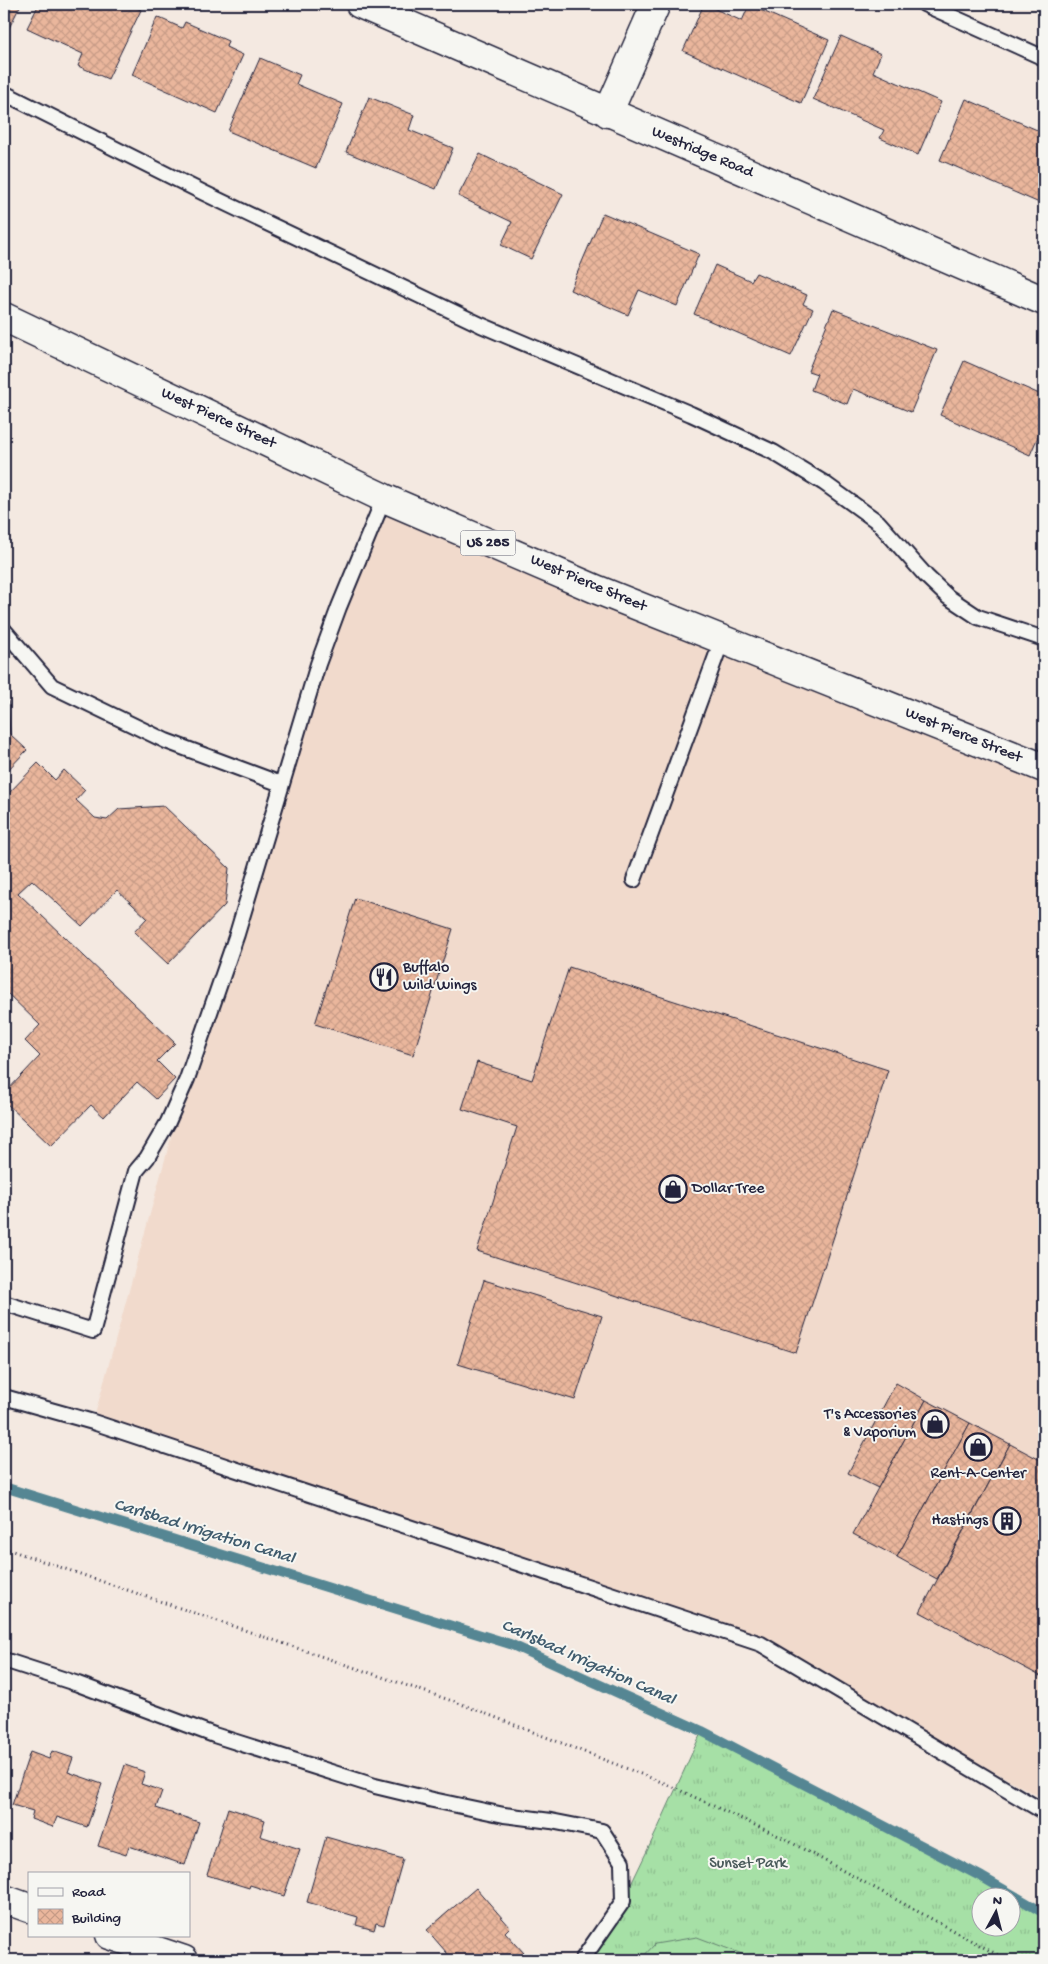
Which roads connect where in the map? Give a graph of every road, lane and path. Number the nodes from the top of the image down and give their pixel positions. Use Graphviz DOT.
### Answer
graph roads {
  1 [pos="360,4"];
  2 [pos="656,4"];
  3 [pos="924,4"];
  4 [pos="1044,58"];
  5 [pos="4,93"];
  6 [pos="608,113"];
  7 [pos="1044,301"];
  8 [pos="4,317"];
  9 [pos="384,498"];
  10 [pos="4,630"];
  11 [pos="1044,639"];
  12 [pos="722,640"];
  13 [pos="1044,768"];
  14 [pos="281,784"];
  15 [pos="634,880"];
  16 [pos="4,1303"];
  17 [pos="4,1396"];
  18 [pos="4,1548"];
  19 [pos="4,1660"];
  20 [pos="1044,1812"];
  21 [pos="4,1899"];
  22 [pos="28,1908"];
  23 [pos="113,1936"];
  24 [pos="184,1960"];
  25 [pos="582,1960"];
  26 [pos="1007,1960"];
  1 -- 6 [label="main road, Westridge Road"];
  2 -- 6 [label="main road"];
  3 -- 4 [label="lane"];
  5 -- 11 [label="lane"];
  6 -- 7 [label="main road, Westridge Road"];
  8 -- 9 [label="main road, West Pierce Street / US 285"];
  9 -- 12 [label="main road, West Pierce Street / US 285"];
  9 -- 14 [label="lane"];
  10 -- 14 [label="lane"];
  12 -- 13 [label="main road, West Pierce Street / US 285"];
  12 -- 15 [label="lane"];
  14 -- 16 [label="lane"];
  17 -- 20 [label="lane"];
  18 -- 26 [label="path"];
  19 -- 25 [label="lane"];
  21 -- 22 [label="main road"];
  23 -- 24 [label="main road"];
}
